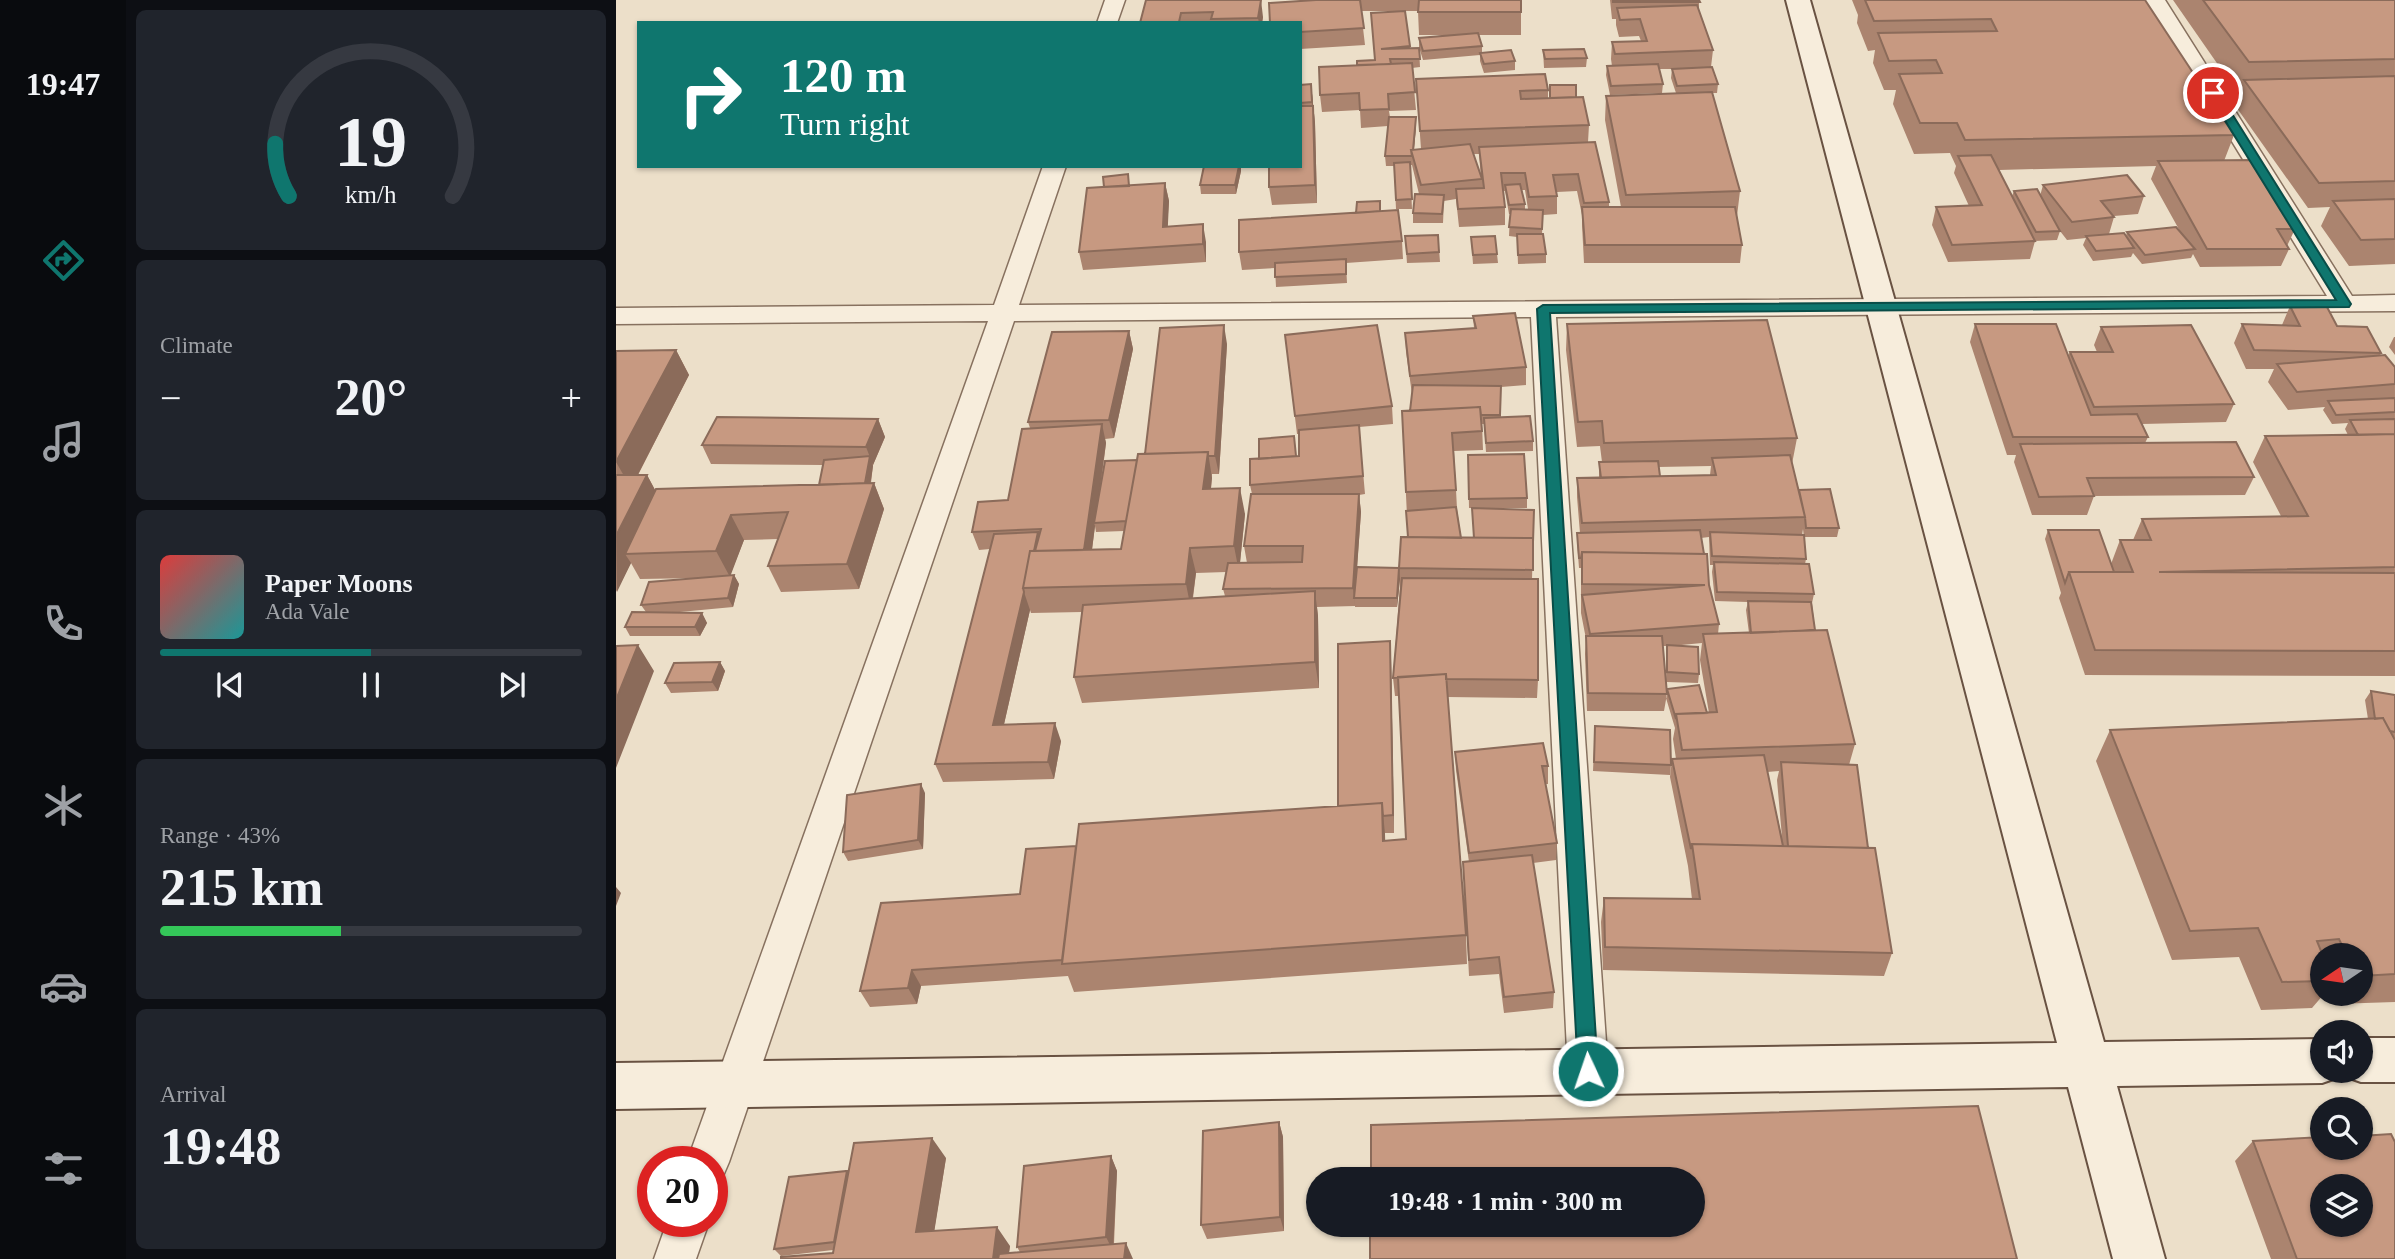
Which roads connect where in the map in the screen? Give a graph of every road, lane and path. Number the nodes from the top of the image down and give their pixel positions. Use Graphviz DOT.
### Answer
graph roads {
  1 [pos="1115,0"];
  2 [pos="1798,0"];
  3 [pos="2155,0"];
  4 [pos="1108,21"];
  5 [pos="1054,168"];
  6 [pos="2395,303"];
  7 [pos="2344,304"];
  8 [pos="1881,306"];
  9 [pos="1543,309"];
  10 [pos="1001,313"];
  11 [pos="616,316"];
  12 [pos="2373,1060"];
  13 [pos="2395,1060"];
  14 [pos="2310,1061"];
  15 [pos="2084,1065"];
  16 [pos="1588,1071"];
  17 [pos="734,1084"];
  18 [pos="616,1086"];
  19 [pos="713,1146"];
  20 [pos="683,1237"];
  21 [pos="676,1259"];
  22 [pos="2139,1259"];
  1 -- 4 [label="lane"];
  2 -- 8 [label="street"];
  3 -- 7 [label="lane"];
  5 -- 10 [label="lane"];
  6 -- 7 [label="lane"];
  7 -- 8 [label="lane"];
  8 -- 9 [label="lane"];
  8 -- 15 [label="street"];
  9 -- 10 [label="lane"];
  9 -- 16 [label="lane"];
  10 -- 11 [label="lane"];
  10 -- 17 [label="lane"];
  12 -- 13 [label="street"];
  14 -- 15 [label="street"];
  15 -- 16 [label="street"];
  15 -- 22 [label="street"];
  16 -- 17 [label="street"];
  17 -- 18 [label="street"];
  17 -- 19 [label="lane"];
  20 -- 21 [label="lane"];
}
